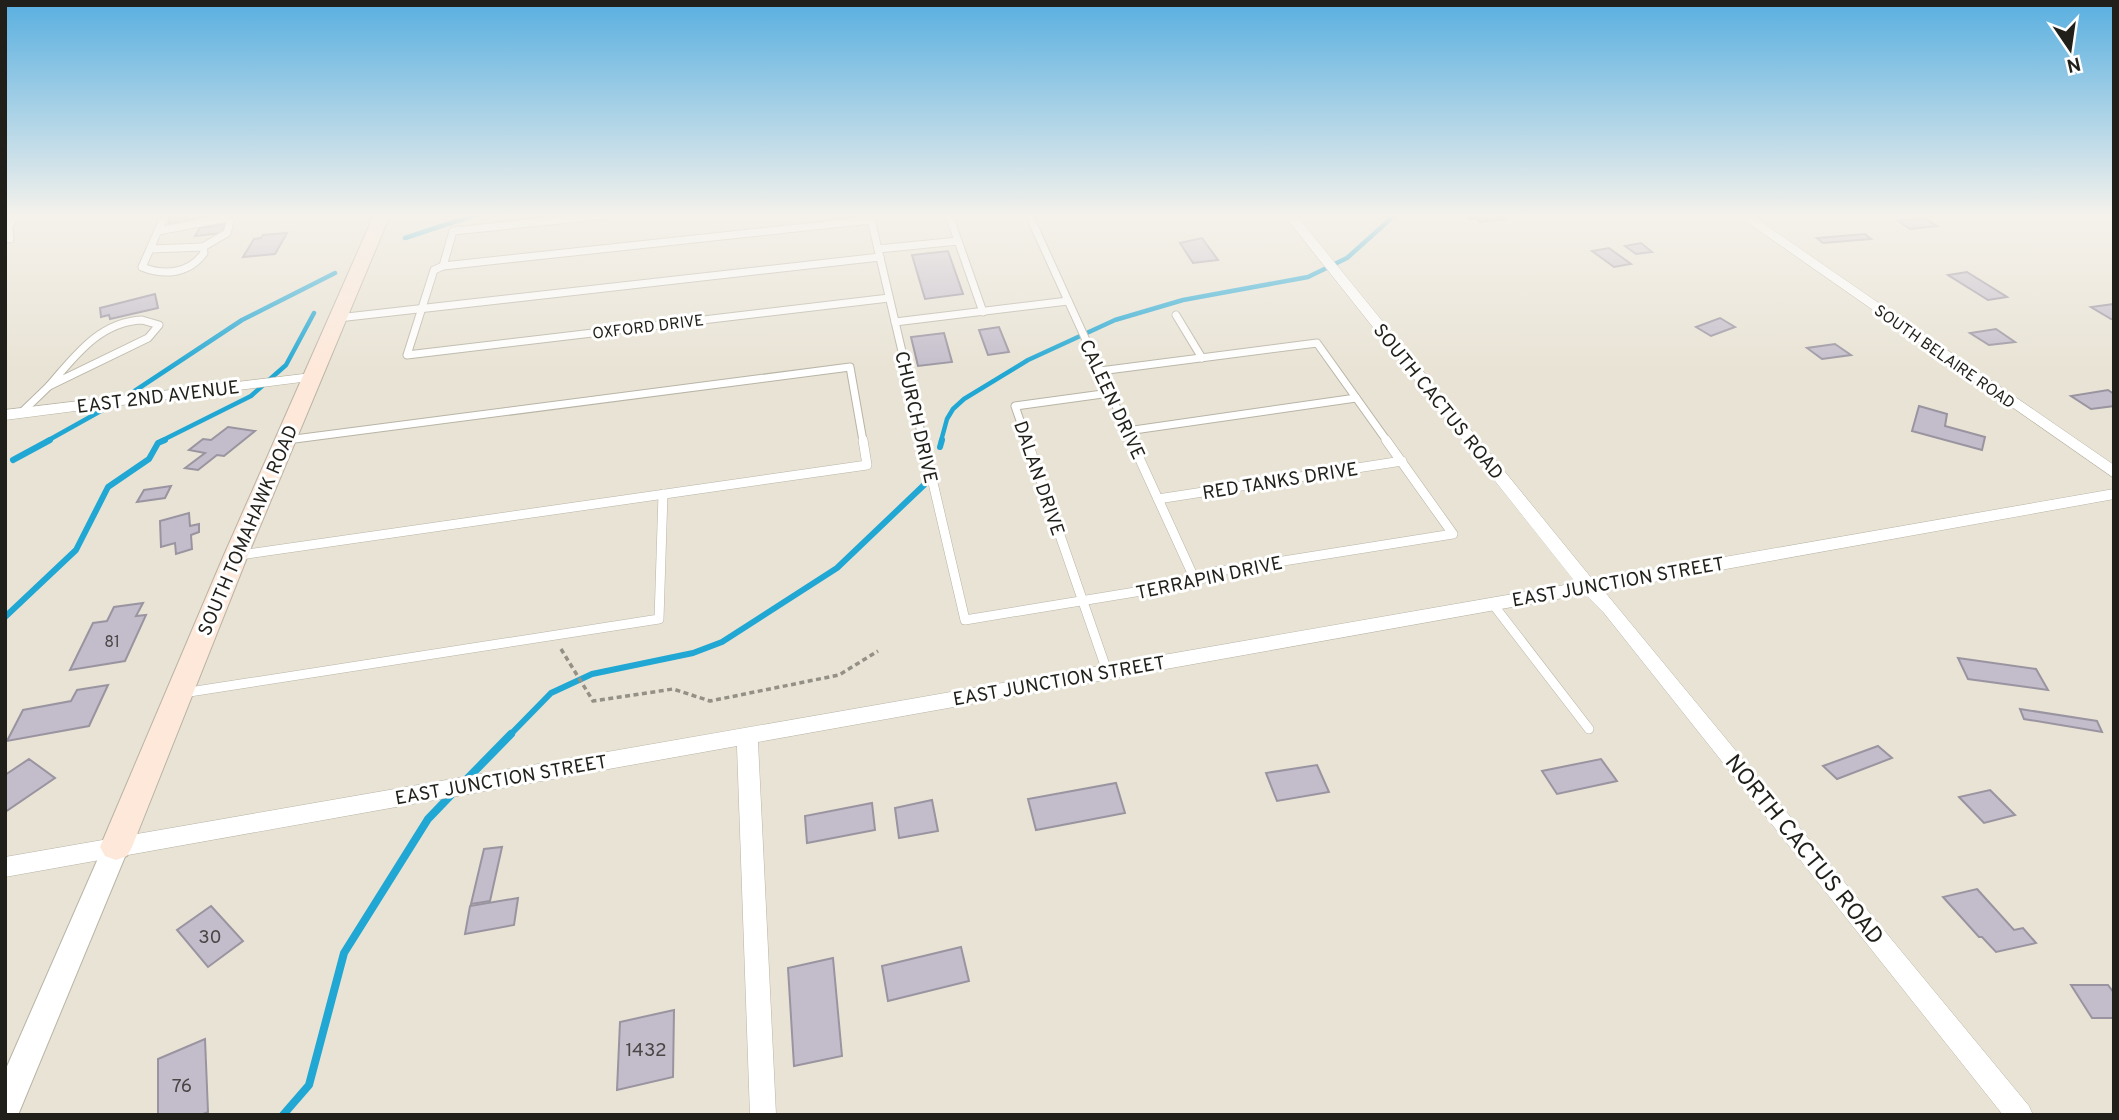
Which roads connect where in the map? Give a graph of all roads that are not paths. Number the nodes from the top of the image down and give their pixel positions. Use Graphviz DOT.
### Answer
graph roads {
  1 [pos="143,267"];
  2 [pos="187,267"];
  3 [pos="359,267"];
  4 [pos="440,267"];
  5 [pos="762,267"];
  6 [pos="882,267"];
  7 [pos="967,267"];
  8 [pos="1053,267"];
  9 [pos="1332,267"];
  10 [pos="1818,267"];
  11 [pos="889,298"];
  12 [pos="1068,301"];
  13 [pos="421,309"];
  14 [pos="983,312"];
  15 [pos="1177,315"];
  16 [pos="338,318"];
  17 [pos="895,322"];
  18 [pos="1202,358"];
  19 [pos="1100,372"];
  20 [pos="312,377"];
  21 [pos="49,386"];
  22 [pos="1110,393"];
  23 [pos="1356,398"];
  24 [pos="13,414"];
  25 [pos="1127,431"];
  26 [pos="285,440"];
  27 [pos="1402,461"];
  28 [pos="2114,473"];
  29 [pos="663,494"];
  30 [pos="2114,494"];
  31 [pos="1158,499"];
  32 [pos="236,555"];
  33 [pos="1196,582"];
  34 [pos="1588,586"];
  35 [pos="1083,600"];
  36 [pos="1492,603"];
  37 [pos="965,620"];
  38 [pos="1107,671"];
  39 [pos="179,694"];
  40 [pos="1589,729"];
  41 [pos="747,735"];
  42 [pos="116,847"];
  43 [pos="5,866"];
  44 [pos="5,1108"];
  45 [pos="763,1115"];
  46 [pos="2020,1115"];
  1 -- 2 [label="lane"];
  3 -- 16 [label="main road, SOUTH TOMAHAWK ROAD"];
  4 -- 13 [label="lane"];
  5 -- 13 [label="lane"];
  6 -- 11 [label="lane, CHURCH DRIVE"];
  7 -- 14 [label="lane"];
  8 -- 12 [label="lane, CALEEN DRIVE"];
  9 -- 34 [label="street, SOUTH CACTUS ROAD"];
  10 -- 28 [label="street, SOUTH BELAIRE ROAD"];
  11 -- 13 [label="lane, OXFORD DRIVE"];
  11 -- 17 [label="lane, CHURCH DRIVE"];
  12 -- 14 [label="lane"];
  12 -- 19 [label="lane, CALEEN DRIVE"];
  13 -- 16 [label="lane"];
  14 -- 17 [label="lane"];
  15 -- 18 [label="lane"];
  16 -- 20 [label="main road, SOUTH TOMAHAWK ROAD"];
  17 -- 37 [label="lane, CHURCH DRIVE"];
  18 -- 19 [label="lane"];
  18 -- 23 [label="lane"];
  19 -- 22 [label="lane, CALEEN DRIVE"];
  20 -- 24 [label="street, EAST 2ND AVENUE"];
  20 -- 26 [label="main road, SOUTH TOMAHAWK ROAD"];
  21 -- 21 [label="lane"];
  21 -- 24 [label="lane"];
  22 -- 25 [label="lane, CALEEN DRIVE"];
  22 -- 35 [label="lane, DALAN DRIVE"];
  23 -- 25 [label="lane"];
  23 -- 27 [label="lane"];
  25 -- 31 [label="lane, CALEEN DRIVE"];
  26 -- 29 [label="lane"];
  26 -- 32 [label="main road, SOUTH TOMAHAWK ROAD"];
  27 -- 31 [label="lane, RED TANKS DRIVE"];
  27 -- 33 [label="lane, TERRAPIN DRIVE"];
  29 -- 32 [label="lane"];
  29 -- 39 [label="lane"];
  30 -- 34 [label="street, EAST JUNCTION STREET"];
  31 -- 33 [label="lane, CALEEN DRIVE"];
  32 -- 39 [label="main road, SOUTH TOMAHAWK ROAD"];
  33 -- 35 [label="lane, TERRAPIN DRIVE"];
  34 -- 36 [label="street, EAST JUNCTION STREET"];
  34 -- 46 [label="street, NORTH CACTUS ROAD"];
  35 -- 37 [label="lane, TERRAPIN DRIVE"];
  35 -- 38 [label="lane"];
  36 -- 38 [label="street, EAST JUNCTION STREET"];
  36 -- 40 [label="lane"];
  38 -- 41 [label="street, EAST JUNCTION STREET"];
  39 -- 42 [label="main road, SOUTH TOMAHAWK ROAD"];
  41 -- 42 [label="street, EAST JUNCTION STREET"];
  41 -- 45 [label="street"];
  42 -- 43 [label="street, EAST JUNCTION STREET"];
  42 -- 44 [label="street"];
}
